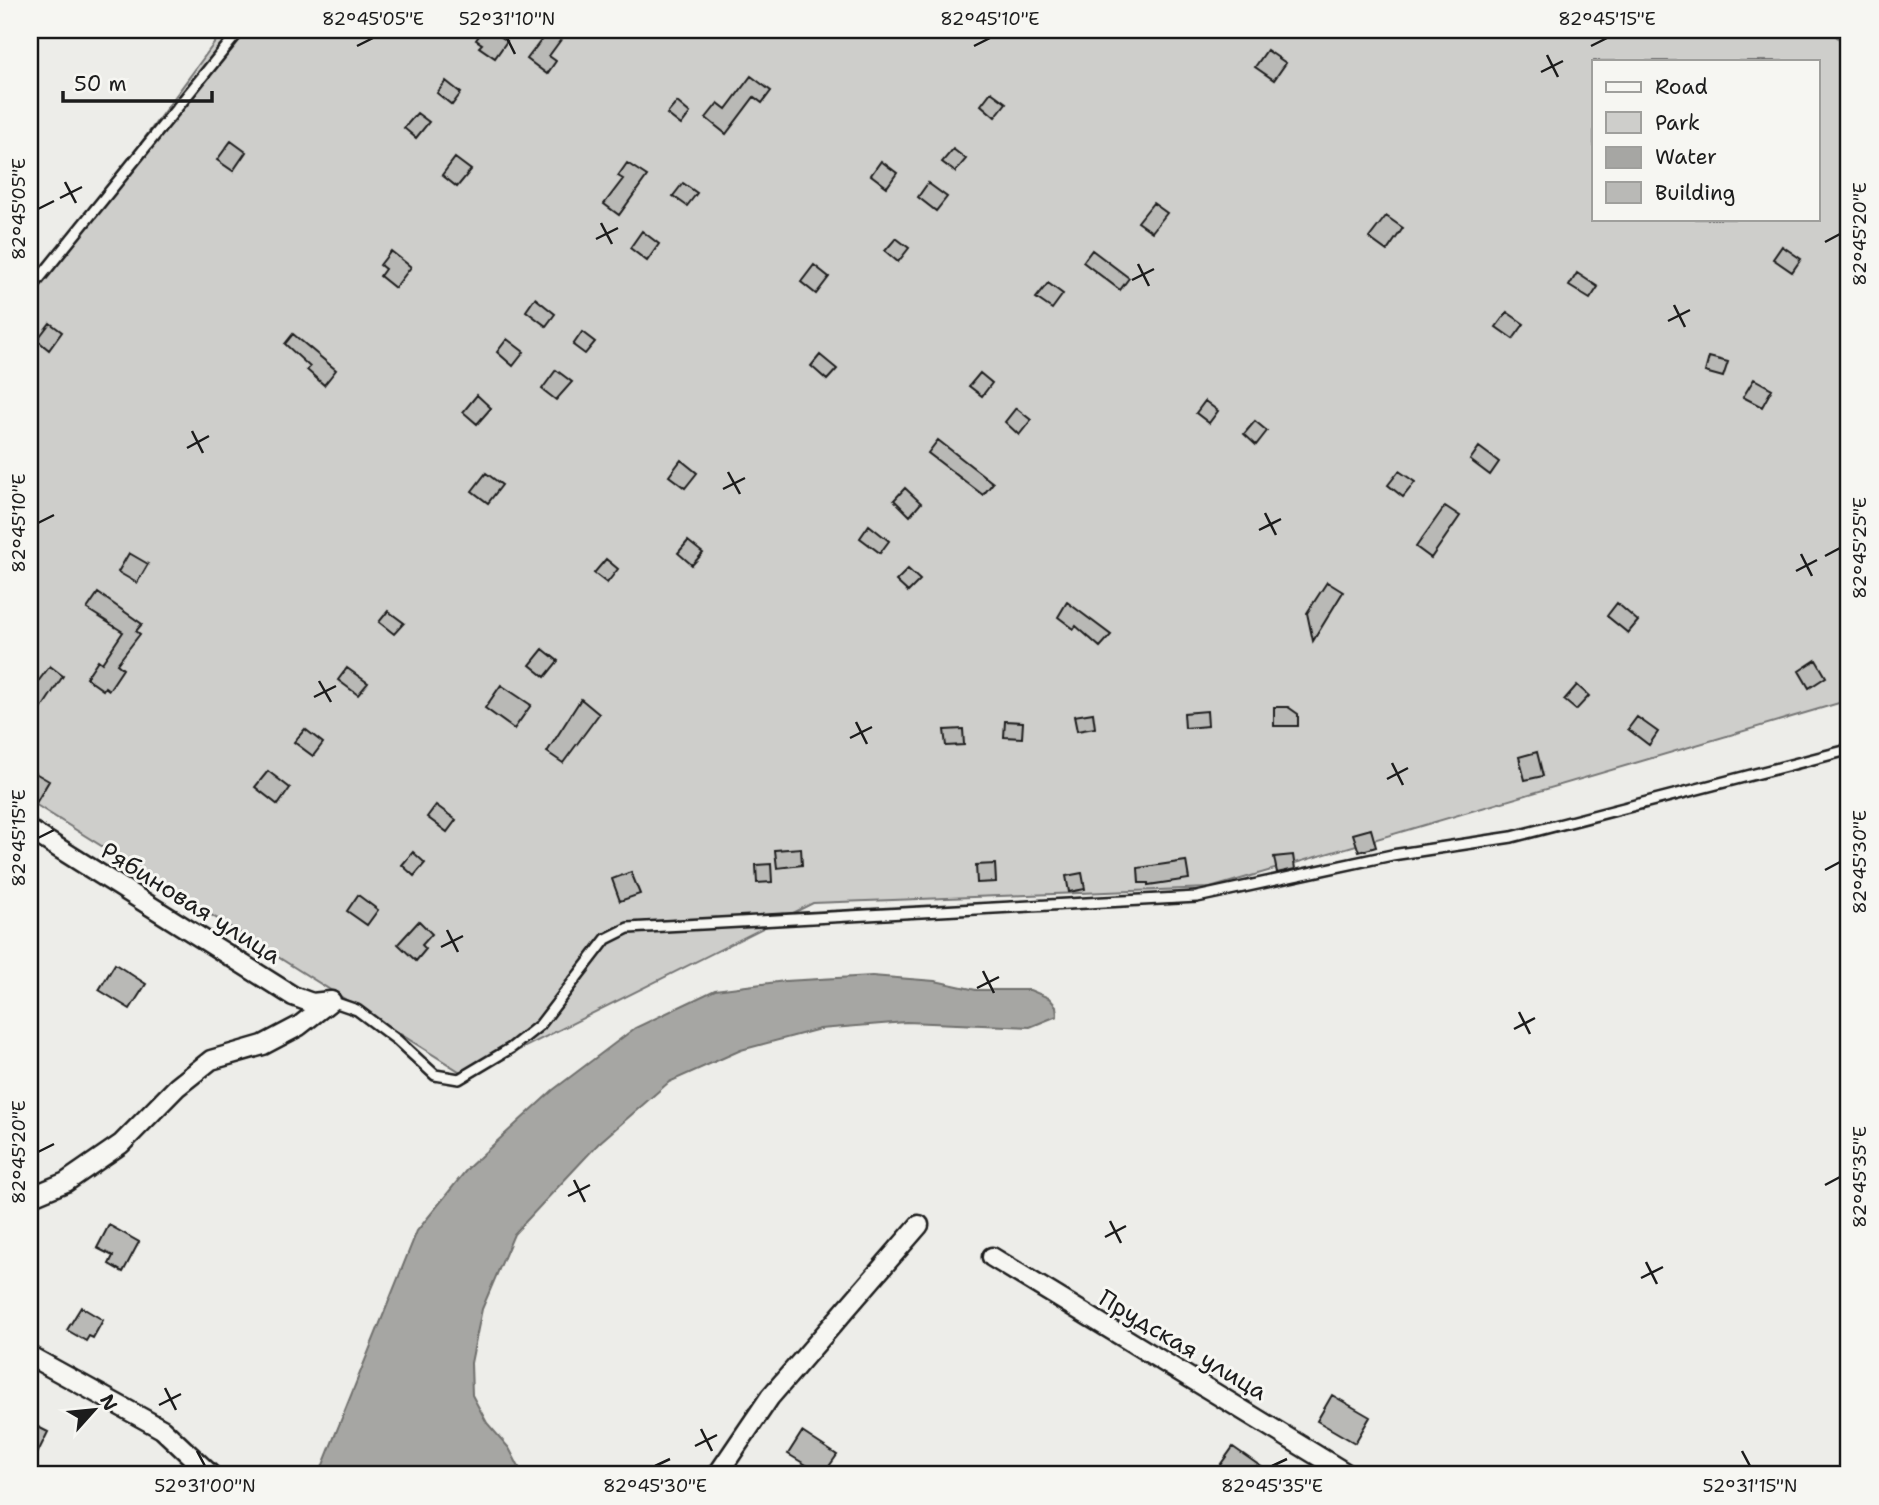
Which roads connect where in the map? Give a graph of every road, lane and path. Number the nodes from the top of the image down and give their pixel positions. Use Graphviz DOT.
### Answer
graph roads {
  1 [pos="240,30"];
  2 [pos="30,290"];
  3 [pos="1849,746"];
  4 [pos="30,830"];
  5 [pos="331,1001"];
  6 [pos="30,1197"];
  7 [pos="919,1225"];
  8 [pos="992,1257"];
  9 [pos="30,1356"];
  10 [pos="722,1474"];
  11 [pos="211,1475"];
  12 [pos="1349,1475"];
  1 -- 2 [label="lane"];
  3 -- 5 [label="lane"];
  4 -- 5 [label="street, Рябиновая улица"];
  5 -- 6 [label="street"];
  7 -- 10 [label="street"];
  8 -- 12 [label="street, Прудская улица"];
  9 -- 11 [label="street"];
}
